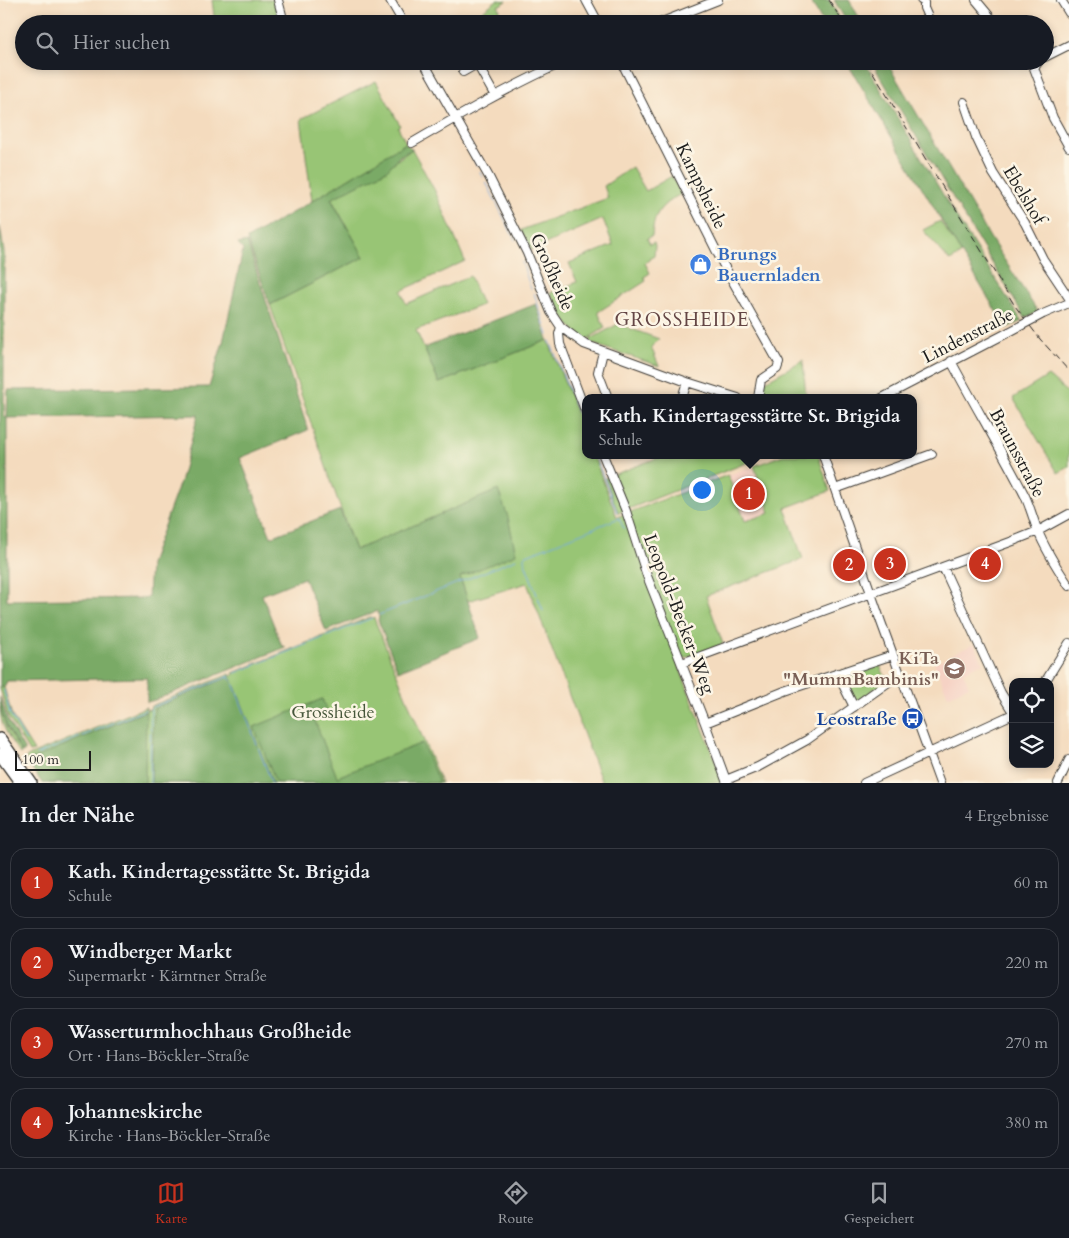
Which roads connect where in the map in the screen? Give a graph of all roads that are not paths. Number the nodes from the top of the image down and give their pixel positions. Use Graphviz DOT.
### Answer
graph roads {
  1 [pos="278,0"];
  2 [pos="390,0"];
  3 [pos="586,0"];
  4 [pos="718,0"];
  5 [pos="976,0"];
  6 [pos="1061,0"];
  7 [pos="924,1"];
  8 [pos="1069,13"];
  9 [pos="282,15"];
  10 [pos="399,15"];
  11 [pos="594,15"];
  12 [pos="680,15"];
  13 [pos="927,15"];
  14 [pos="988,15"];
  15 [pos="1069,44"];
  16 [pos="1054,52"];
  17 [pos="429,70"];
  18 [pos="466,70"];
  19 [pos="480,70"];
  20 [pos="546,70"];
  21 [pos="626,70"];
  22 [pos="1035,70"];
  23 [pos="463,72"];
  24 [pos="495,96"];
  25 [pos="964,102"];
  26 [pos="455,117"];
  27 [pos="412,143"];
  28 [pos="1069,147"];
  29 [pos="1069,298"];
  30 [pos="1069,303"];
  31 [pos="561,327"];
  32 [pos="603,352"];
  33 [pos="951,361"];
  34 [pos="687,382"];
  35 [pos="606,394"];
  36 [pos="683,394"];
  37 [pos="725,394"];
  38 [pos="759,394"];
  39 [pos="889,394"];
  40 [pos="582,402"];
  41 [pos="932,454"];
  42 [pos="605,459"];
  43 [pos="824,459"];
  44 [pos="835,489"];
  45 [pos="1069,514"];
  46 [pos="1038,531"];
  47 [pos="943,567"];
  48 [pos="1069,586"];
  49 [pos="871,593"];
  50 [pos="1069,643"];
  51 [pos="893,655"];
  52 [pos="682,663"];
  53 [pos="837,673"];
  54 [pos="900,676"];
  55 [pos="1047,678"];
  56 [pos="1009,706"];
  57 [pos="854,707"];
  58 [pos="1009,715"];
  59 [pos="705,722"];
  60 [pos="0,739"];
  61 [pos="928,753"];
  62 [pos="0,754"];
  63 [pos="1069,760"];
  64 [pos="726,782"];
  65 [pos="21,783"];
  66 [pos="31,783"];
  67 [pos="864,783"];
  68 [pos="940,783"];
  69 [pos="1058,783"];
  1 -- 9 [label="street"];
  2 -- 10 [label="street"];
  3 -- 11 [label="street"];
  4 -- 12 [label="street"];
  5 -- 14 [label="street"];
  6 -- 8 [label="street"];
  7 -- 13 [label="street"];
  15 -- 16 [label="street"];
  17 -- 26 [label="street, Großheide"];
  18 -- 23 [label="street"];
  19 -- 24 [label="street"];
  20 -- 24 [label="street"];
  21 -- 38 [label="street, Kampsheide"];
  22 -- 28 [label="street"];
  24 -- 26 [label="street"];
  25 -- 29 [label="street, Ebelshof"];
  26 -- 27 [label="street"];
  26 -- 31 [label="street, Großheide"];
  30 -- 33 [label="street, Lindenstraße, bridge"];
  31 -- 32 [label="street, Großheide"];
  31 -- 40 [label="street"];
  32 -- 34 [label="street, Großheide"];
  32 -- 35 [label="street"];
  33 -- 39 [label="street, Lindenstraße"];
  33 -- 46 [label="street, Braunsstraße"];
  34 -- 36 [label="street"];
  34 -- 37 [label="street, Großheide"];
  41 -- 44 [label="street"];
  42 -- 52 [label="street, Leopold-Becker-Weg"];
  43 -- 44 [label="street"];
  44 -- 49 [label="street"];
  45 -- 46 [label="street"];
  46 -- 47 [label="street"];
  46 -- 48 [label="street, Braunsstraße"];
  47 -- 49 [label="street"];
  47 -- 56 [label="street"];
  49 -- 51 [label="street"];
  49 -- 52 [label="street"];
  50 -- 55 [label="street"];
  51 -- 53 [label="street"];
  51 -- 54 [label="street"];
  52 -- 59 [label="street, Leopold-Becker-Weg"];
  53 -- 57 [label="street"];
  53 -- 59 [label="street"];
  54 -- 57 [label="street"];
  54 -- 61 [label="street"];
  57 -- 64 [label="street"];
  58 -- 61 [label="street"];
  59 -- 64 [label="street, Leopold-Becker-Weg"];
  60 -- 66 [label="highway"];
  61 -- 67 [label="street"];
  61 -- 68 [label="street"];
  62 -- 65 [label="highway"];
  63 -- 69 [label="street"];
}
